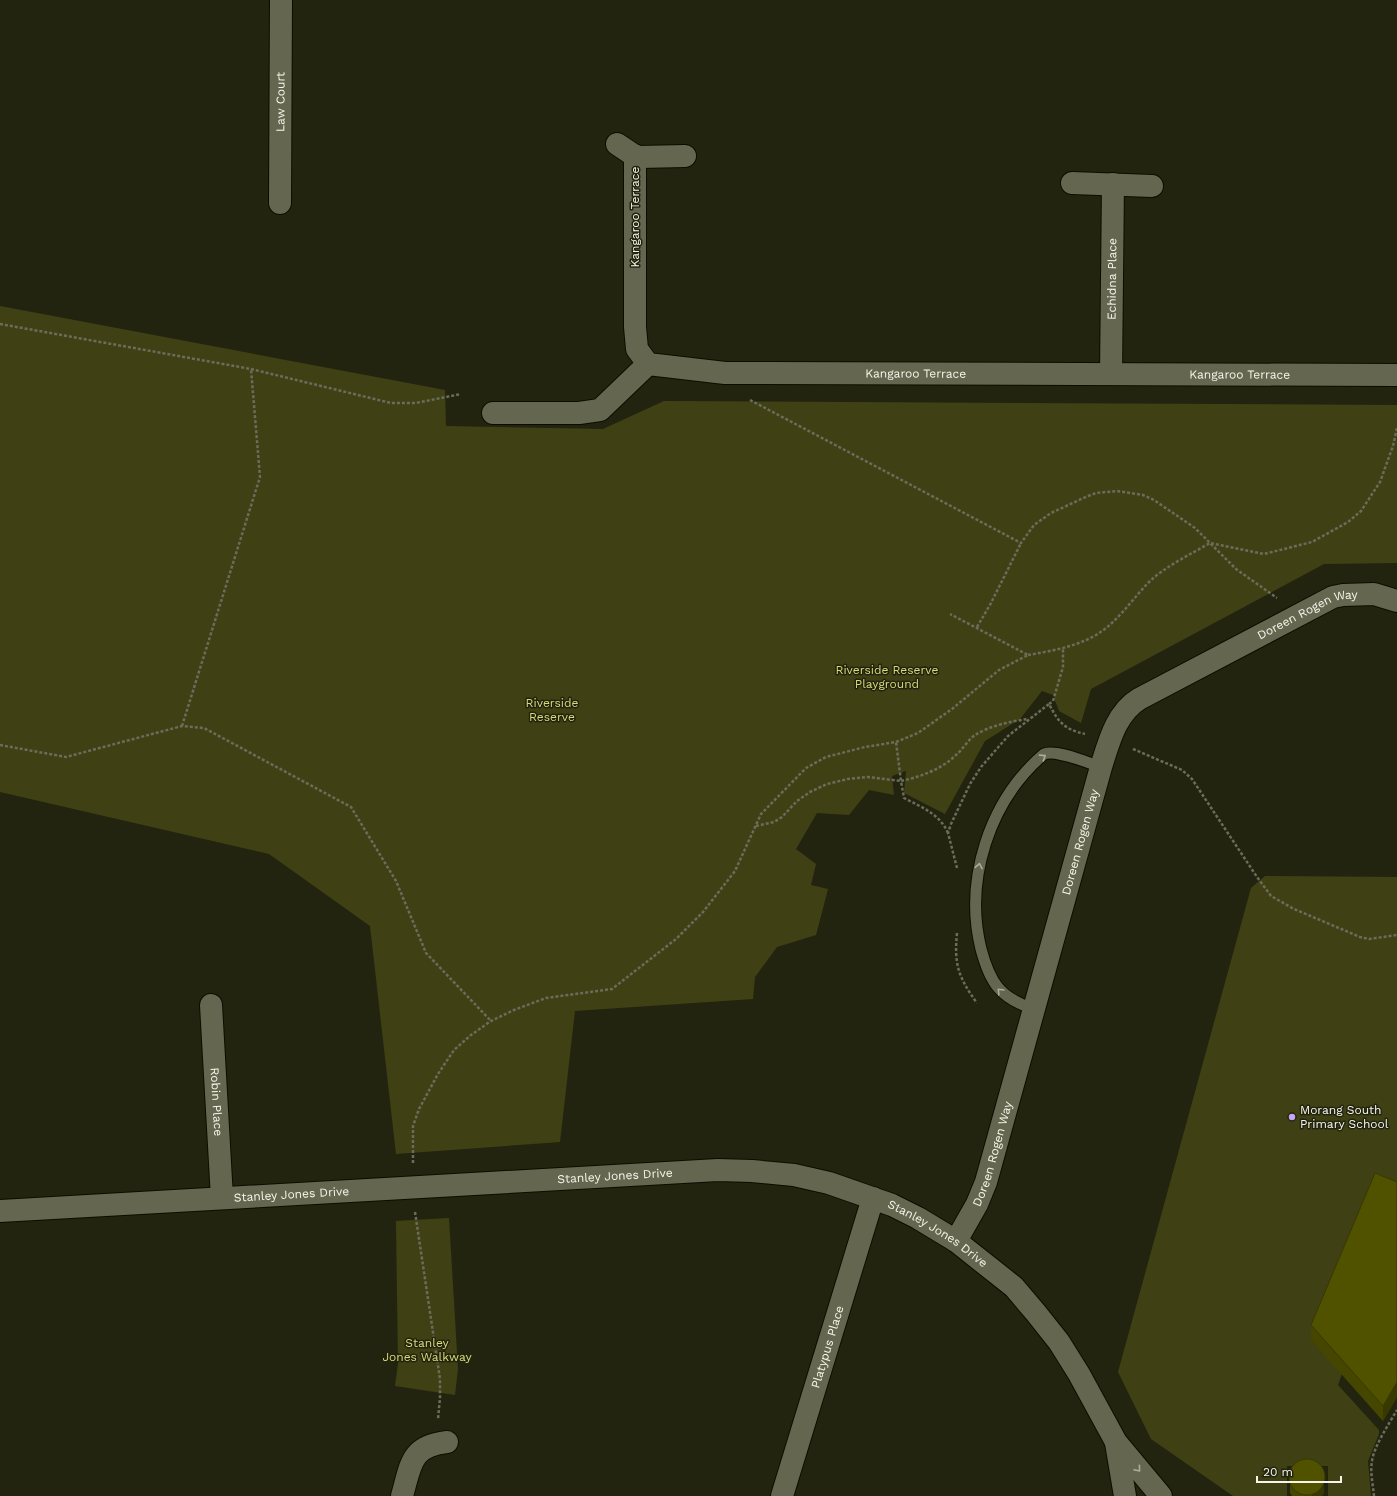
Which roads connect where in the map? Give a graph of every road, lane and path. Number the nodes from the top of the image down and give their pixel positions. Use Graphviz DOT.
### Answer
graph roads {
  1 [pos="281,0"];
  2 [pos="617,144"];
  3 [pos="636,156"];
  4 [pos="685,156"];
  5 [pos="1072,183"];
  6 [pos="1113,184"];
  7 [pos="1152,186"];
  8 [pos="280,203"];
  9 [pos="0,324"];
  10 [pos="648,364"];
  11 [pos="252,369"];
  12 [pos="725,373"];
  13 [pos="1111,374"];
  14 [pos="1397,375"];
  15 [pos="461,394"];
  16 [pos="493,413"];
  17 [pos="1397,428"];
  18 [pos="1021,543"];
  19 [pos="1210,543"];
  20 [pos="1397,586"];
  21 [pos="1374,594"];
  22 [pos="1281,600"];
  23 [pos="1397,601"];
  24 [pos="950,614"];
  25 [pos="977,627"];
  26 [pos="1063,648"];
  27 [pos="1028,655"];
  28 [pos="1049,704"];
  29 [pos="1029,719"];
  30 [pos="182,726"];
  31 [pos="896,742"];
  32 [pos="0,745"];
  33 [pos="1128,747"];
  34 [pos="1100,767"];
  35 [pos="901,781"];
  36 [pos="756,826"];
  37 [pos="948,833"];
  38 [pos="1397,935"];
  39 [pos="211,1005"];
  40 [pos="1034,1009"];
  41 [pos="491,1021"];
  42 [pos="414,1187"];
  43 [pos="222,1198"];
  44 [pos="873,1198"];
  45 [pos="0,1211"];
  46 [pos="956,1241"];
  47 [pos="1397,1410"];
  48 [pos="1116,1442"];
  49 [pos="442,1443"];
  50 [pos="402,1496"];
  51 [pos="782,1496"];
  52 [pos="1126,1496"];
  53 [pos="1161,1496"];
  54 [pos="1374,1496"];
  1 -- 8 [label="street, Law Court"];
  2 -- 3 [label="street, Kangaroo Terrace"];
  3 -- 4 [label="street, Kangaroo Terrace"];
  3 -- 10 [label="street, Kangaroo Terrace"];
  5 -- 6 [label="street"];
  6 -- 7 [label="street"];
  6 -- 13 [label="street, Echidna Place"];
  9 -- 11 [label="path"];
  10 -- 12 [label="street, Kangaroo Terrace"];
  10 -- 16 [label="street"];
  11 -- 15 [label="path"];
  11 -- 30 [label="path"];
  12 -- 13 [label="street, Kangaroo Terrace"];
  12 -- 18 [label="path"];
  13 -- 14 [label="street, Kangaroo Terrace"];
  17 -- 19 [label="path"];
  18 -- 19 [label="path"];
  18 -- 25 [label="path"];
  19 -- 22 [label="path"];
  19 -- 26 [label="path"];
  20 -- 21 [label="street, Doreen Rogen Way"];
  21 -- 23 [label="street, Doreen Rogen Way"];
  21 -- 34 [label="street, Doreen Rogen Way"];
  24 -- 25 [label="path"];
  25 -- 27 [label="path"];
  26 -- 27 [label="path"];
  26 -- 28 [label="path"];
  27 -- 31 [label="path"];
  29 -- 35 [label="path"];
  30 -- 32 [label="path"];
  30 -- 41 [label="path"];
  31 -- 35 [label="path"];
  31 -- 36 [label="path"];
  33 -- 38 [label="path"];
  34 -- 40 [label="street, Doreen Rogen Way"];
  40 -- 34 [label="lane, one-way"];
  35 -- 36 [label="path"];
  35 -- 37 [label="path"];
  36 -- 41 [label="path"];
  39 -- 43 [label="street, Robin Place"];
  40 -- 46 [label="street, Doreen Rogen Way"];
  41 -- 42 [label="path"];
  42 -- 43 [label="street, Stanley Jones Drive"];
  42 -- 44 [label="street, Stanley Jones Drive"];
  42 -- 49 [label="path"];
  43 -- 45 [label="street, Stanley Jones Drive"];
  44 -- 46 [label="street, Stanley Jones Drive"];
  44 -- 51 [label="street, Platypus Place"];
  46 -- 48 [label="street, Stanley Jones Drive"];
  47 -- 54 [label="path"];
  48 -- 52 [label="street, Stanley Jones Drive"];
  48 -- 53 [label="street, Stanley Jones Drive, one-way"];
  49 -- 50 [label="street"];
}
